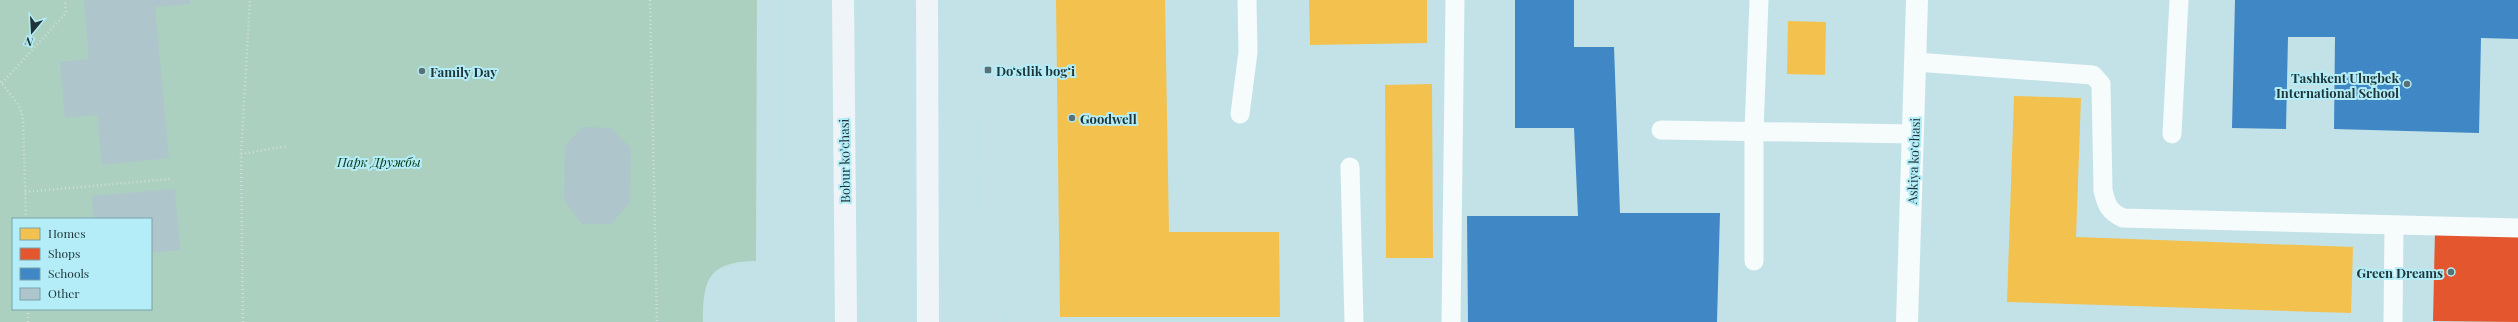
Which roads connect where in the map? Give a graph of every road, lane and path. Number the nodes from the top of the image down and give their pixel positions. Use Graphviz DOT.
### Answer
graph roads {
  1 [pos="65,0"];
  2 [pos="250,0"];
  3 [pos="650,0"];
  4 [pos="769,0"];
  5 [pos="842,0"];
  6 [pos="927,0"];
  7 [pos="987,0"];
  8 [pos="1247,0"];
  9 [pos="1455,0"];
  10 [pos="1759,0"];
  11 [pos="1916,0"];
  12 [pos="2179,0"];
  13 [pos="1916,62"];
  14 [pos="1,82"];
  15 [pos="1240,114"];
  16 [pos="1661,130"];
  17 [pos="1754,131"];
  18 [pos="1914,134"];
  19 [pos="2172,134"];
  20 [pos="288,146"];
  21 [pos="241,154"];
  22 [pos="1350,167"];
  23 [pos="170,179"];
  24 [pos="25,192"];
  25 [pos="26,218"];
  26 [pos="2394,226"];
  27 [pos="2518,228"];
  28 [pos="1754,261"];
  29 [pos="28,310"];
  30 [pos="28,322"];
  31 [pos="243,322"];
  32 [pos="657,322"];
  33 [pos="772,322"];
  34 [pos="846,322"];
  35 [pos="928,322"];
  36 [pos="992,322"];
  37 [pos="1354,322"];
  38 [pos="1451,322"];
  39 [pos="1907,322"];
  40 [pos="2393,322"];
  1 -- 14 [label="path"];
  2 -- 21 [label="path"];
  3 -- 32 [label="path"];
  4 -- 33 [label="path"];
  5 -- 34 [label="main road, Bobur ko'chasi"];
  6 -- 35 [label="main road"];
  7 -- 36 [label="path"];
  8 -- 15 [label="lane"];
  9 -- 38 [label="lane"];
  10 -- 17 [label="lane"];
  11 -- 13 [label="street, Askiya koʻchasi"];
  12 -- 19 [label="lane"];
  13 -- 18 [label="street, Askiya koʻchasi"];
  13 -- 26 [label="lane"];
  14 -- 24 [label="path"];
  16 -- 17 [label="lane"];
  17 -- 18 [label="lane"];
  17 -- 28 [label="lane"];
  18 -- 39 [label="street, Askiya koʻchasi"];
  20 -- 21 [label="path"];
  21 -- 31 [label="path"];
  22 -- 37 [label="lane"];
  23 -- 24 [label="path"];
  24 -- 25 [label="path"];
  26 -- 27 [label="lane"];
  26 -- 40 [label="lane"];
  29 -- 30 [label="path"];
}
